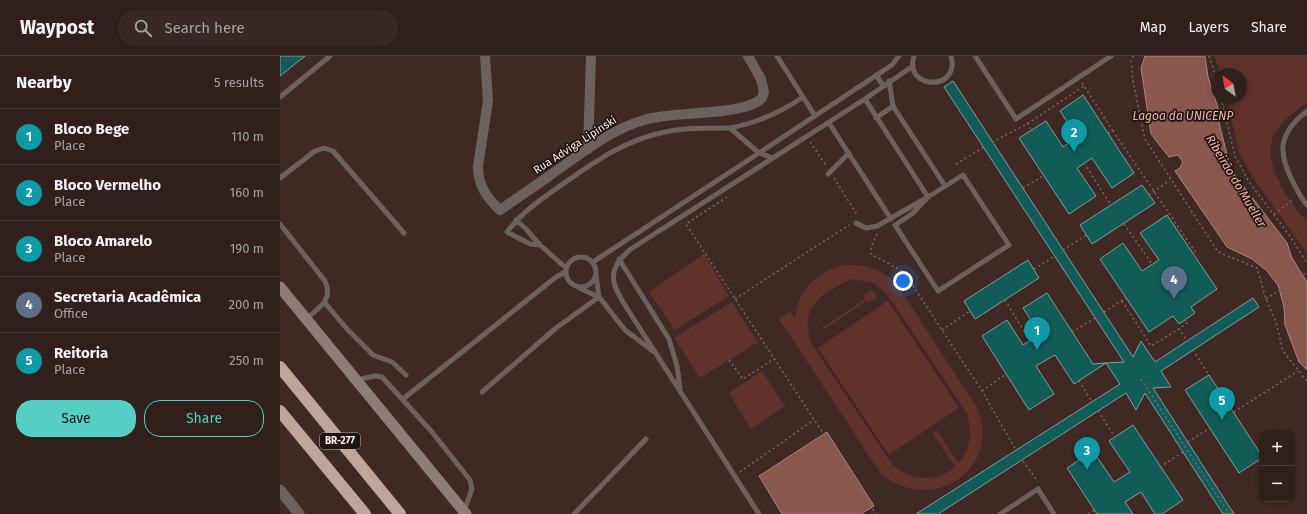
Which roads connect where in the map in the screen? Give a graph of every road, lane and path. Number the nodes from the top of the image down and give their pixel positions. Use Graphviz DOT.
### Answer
graph roads {
  1 [pos="330,56"];
  2 [pos="591,56"];
  3 [pos="748,56"];
  4 [pos="777,56"];
  5 [pos="899,56"];
  6 [pos="914,56"];
  7 [pos="951,56"];
  8 [pos="975,56"];
  9 [pos="1111,56"];
  10 [pos="1133,56"];
  11 [pos="1209,56"];
  12 [pos="488,57"];
  13 [pos="913,66"];
  14 [pos="1213,68"];
  15 [pos="876,76"];
  16 [pos="1078,78"];
  17 [pos="889,81"];
  18 [pos="883,85"];
  19 [pos="1084,86"];
  20 [pos="280,97"];
  21 [pos="803,97"];
  22 [pos="864,100"];
  23 [pos="1222,104"];
  24 [pos="893,106"];
  25 [pos="1307,110"];
  26 [pos="1021,115"];
  27 [pos="815,116"];
  28 [pos="876,118"];
  29 [pos="829,123"];
  30 [pos="1027,124"];
  31 [pos="730,128"];
  32 [pos="1031,130"];
  33 [pos="1113,131"];
  34 [pos="1108,132"];
  35 [pos="992,142"];
  36 [pos="804,146"];
  37 [pos="984,147"];
  38 [pos="588,149"];
  39 [pos="759,153"];
  40 [pos="849,153"];
  41 [pos="773,158"];
  42 [pos="1084,163"];
  43 [pos="956,164"];
  44 [pos="829,172"];
  45 [pos="1043,176"];
  46 [pos="280,178"];
  47 [pos="1170,180"];
  48 [pos="945,186"];
  49 [pos="1023,188"];
  50 [pos="1154,191"];
  51 [pos="732,194"];
  52 [pos="1300,194"];
  53 [pos="1149,195"];
  54 [pos="928,198"];
  55 [pos="1111,205"];
  56 [pos="1307,205"];
  57 [pos="1274,214"];
  58 [pos="860,218"];
  59 [pos="892,219"];
  60 [pos="516,220"];
  61 [pos="855,222"];
  62 [pos="280,224"];
  63 [pos="1124,224"];
  64 [pos="877,226"];
  65 [pos="404,233"];
  66 [pos="1086,235"];
  67 [pos="540,246"];
  68 [pos="1063,250"];
  69 [pos="1194,255"];
  70 [pos="1055,256"];
  71 [pos="619,259"];
  72 [pos="593,262"];
  73 [pos="1307,263"];
  74 [pos="1152,264"];
  75 [pos="1034,269"];
  76 [pos="566,270"];
  77 [pos="1306,273"];
  78 [pos="596,275"];
  79 [pos="280,287"];
  80 [pos="578,288"];
  81 [pos="599,297"];
  82 [pos="1126,298"];
  83 [pos="1266,299"];
  84 [pos="735,300"];
  85 [pos="1005,300"];
  86 [pos="1122,301"];
  87 [pos="325,303"];
  88 [pos="970,311"];
  89 [pos="1104,312"];
  90 [pos="1095,318"];
  91 [pos="306,319"];
  92 [pos="1185,319"];
  93 [pos="1179,329"];
  94 [pos="942,330"];
  95 [pos="1072,332"];
  96 [pos="1030,341"];
  97 [pos="1187,341"];
  98 [pos="1193,350"];
  99 [pos="656,354"];
  100 [pos="774,359"];
  101 [pos="730,360"];
  102 [pos="280,367"];
  103 [pos="1298,371"];
  104 [pos="1006,374"];
  105 [pos="406,375"];
  106 [pos="1209,375"];
  107 [pos="1141,379"];
  108 [pos="357,380"];
  109 [pos="1078,381"];
  110 [pos="1307,381"];
  111 [pos="680,390"];
  112 [pos="982,391"];
  113 [pos="482,392"];
  114 [pos="403,399"];
  115 [pos="1092,402"];
  116 [pos="280,411"];
  117 [pos="1098,411"];
  118 [pos="1234,412"];
  119 [pos="814,420"];
  120 [pos="1210,428"];
  121 [pos="1115,437"];
  122 [pos="646,439"];
  123 [pos="1188,442"];
  124 [pos="1016,450"];
  125 [pos="1183,452"];
  126 [pos="1160,467"];
  127 [pos="735,475"];
  128 [pos="280,490"];
  129 [pos="1095,510"];
  130 [pos="465,513"];
  131 [pos="299,514"];
  132 [pos="365,514"];
  133 [pos="400,514"];
  134 [pos="574,514"];
  135 [pos="759,514"];
  136 [pos="876,514"];
  137 [pos="1000,514"];
  138 [pos="1054,514"];
  139 [pos="1088,514"];
  140 [pos="1230,514"];
  1 -- 20 [label="lane"];
  2 -- 38 [label="street"];
  3 -- 38 [label="street, Rua Adviga Lipinski"];
  4 -- 21 [label="lane"];
  5 -- 15 [label="lane"];
  6 -- 13 [label="lane"];
  7 -- 13 [label="lane"];
  8 -- 26 [label="lane"];
  9 -- 16 [label="lane"];
  10 -- 47 [label="path"];
  11 -- 14 [label="path"];
  12 -- 38 [label="street, Rua Adviga Lipinski"];
  13 -- 17 [label="lane"];
  15 -- 18 [label="lane"];
  15 -- 27 [label="lane"];
  16 -- 19 [label="path"];
  16 -- 26 [label="lane"];
  17 -- 18 [label="lane"];
  17 -- 24 [label="lane"];
  18 -- 22 [label="lane"];
  19 -- 30 [label="path"];
  19 -- 33 [label="path"];
  21 -- 27 [label="lane"];
  21 -- 31 [label="lane"];
  22 -- 28 [label="lane"];
  22 -- 29 [label="lane"];
  23 -- 57 [label="path"];
  24 -- 28 [label="lane"];
  24 -- 48 [label="lane"];
  25 -- 52 [label="lane"];
  26 -- 30 [label="path"];
  27 -- 39 [label="lane"];
  28 -- 54 [label="lane"];
  29 -- 40 [label="lane"];
  29 -- 41 [label="lane"];
  30 -- 32 [label="path"];
  30 -- 35 [label="path"];
  31 -- 39 [label="lane"];
  31 -- 60 [label="lane"];
  33 -- 34 [label="path"];
  33 -- 50 [label="path"];
  36 -- 44 [label="path"];
  37 -- 43 [label="path"];
  39 -- 41 [label="lane"];
  39 -- 72 [label="lane"];
  40 -- 44 [label="lane"];
  40 -- 59 [label="lane"];
  41 -- 71 [label="lane"];
  42 -- 55 [label="path"];
  44 -- 58 [label="path"];
  45 -- 49 [label="path"];
  46 -- 65 [label="lane"];
  47 -- 50 [label="path"];
  47 -- 83 [label="path"];
  48 -- 54 [label="lane"];
  48 -- 54 [label="lane"];
  50 -- 53 [label="path"];
  50 -- 69 [label="path"];
  51 -- 84 [label="path"];
  52 -- 56 [label="lane"];
  52 -- 57 [label="path"];
  54 -- 59 [label="lane"];
  57 -- 73 [label="path"];
  59 -- 64 [label="lane"];
  60 -- 67 [label="lane"];
  60 -- 67 [label="lane"];
  61 -- 64 [label="lane"];
  61 -- 84 [label="path"];
  62 -- 87 [label="lane"];
  63 -- 74 [label="path"];
  64 -- 94 [label="path"];
  66 -- 68 [label="path"];
  67 -- 76 [label="lane"];
  70 -- 75 [label="path"];
  71 -- 99 [label="lane"];
  71 -- 111 [label="lane"];
  72 -- 76 [label="lane"];
  72 -- 78 [label="lane"];
  76 -- 80 [label="lane"];
  76 -- 114 [label="lane"];
  77 -- 83 [label="path"];
  78 -- 80 [label="lane"];
  78 -- 81 [label="lane"];
  79 -- 91 [label="main road"];
  80 -- 81 [label="lane"];
  81 -- 99 [label="lane"];
  81 -- 113 [label="lane"];
  82 -- 86 [label="path"];
  83 -- 103 [label="path"];
  84 -- 100 [label="path"];
  85 -- 96 [label="path"];
  86 -- 89 [label="path"];
  86 -- 93 [label="path"];
  87 -- 91 [label="lane"];
  87 -- 105 [label="lane"];
  88 -- 94 [label="path"];
  90 -- 95 [label="path"];
  91 -- 108 [label="main road"];
  92 -- 93 [label="path"];
  93 -- 97 [label="path"];
  94 -- 112 [label="path"];
  98 -- 106 [label="path"];
  99 -- 111 [label="lane"];
  100 -- 101 [label="path"];
  100 -- 119 [label="path"];
  102 -- 133 [label="highway, BR-277"];
  103 -- 110 [label="path"];
  103 -- 118 [label="path"];
  104 -- 112 [label="path"];
  107 -- 140 [label="path"];
  108 -- 114 [label="lane"];
  108 -- 130 [label="main road"];
  109 -- 115 [label="path"];
  111 -- 127 [label="lane"];
  112 -- 124 [label="path"];
  114 -- 130 [label="lane"];
  116 -- 132 [label="highway, BR-277"];
  117 -- 121 [label="path"];
  119 -- 127 [label="path"];
  119 -- 136 [label="path"];
  120 -- 123 [label="path"];
  122 -- 134 [label="lane"];
  125 -- 126 [label="path"];
  127 -- 135 [label="lane"];
  128 -- 131 [label="street"];
  129 -- 139 [label="path"];
  137 -- 138 [label="lane"];
}
